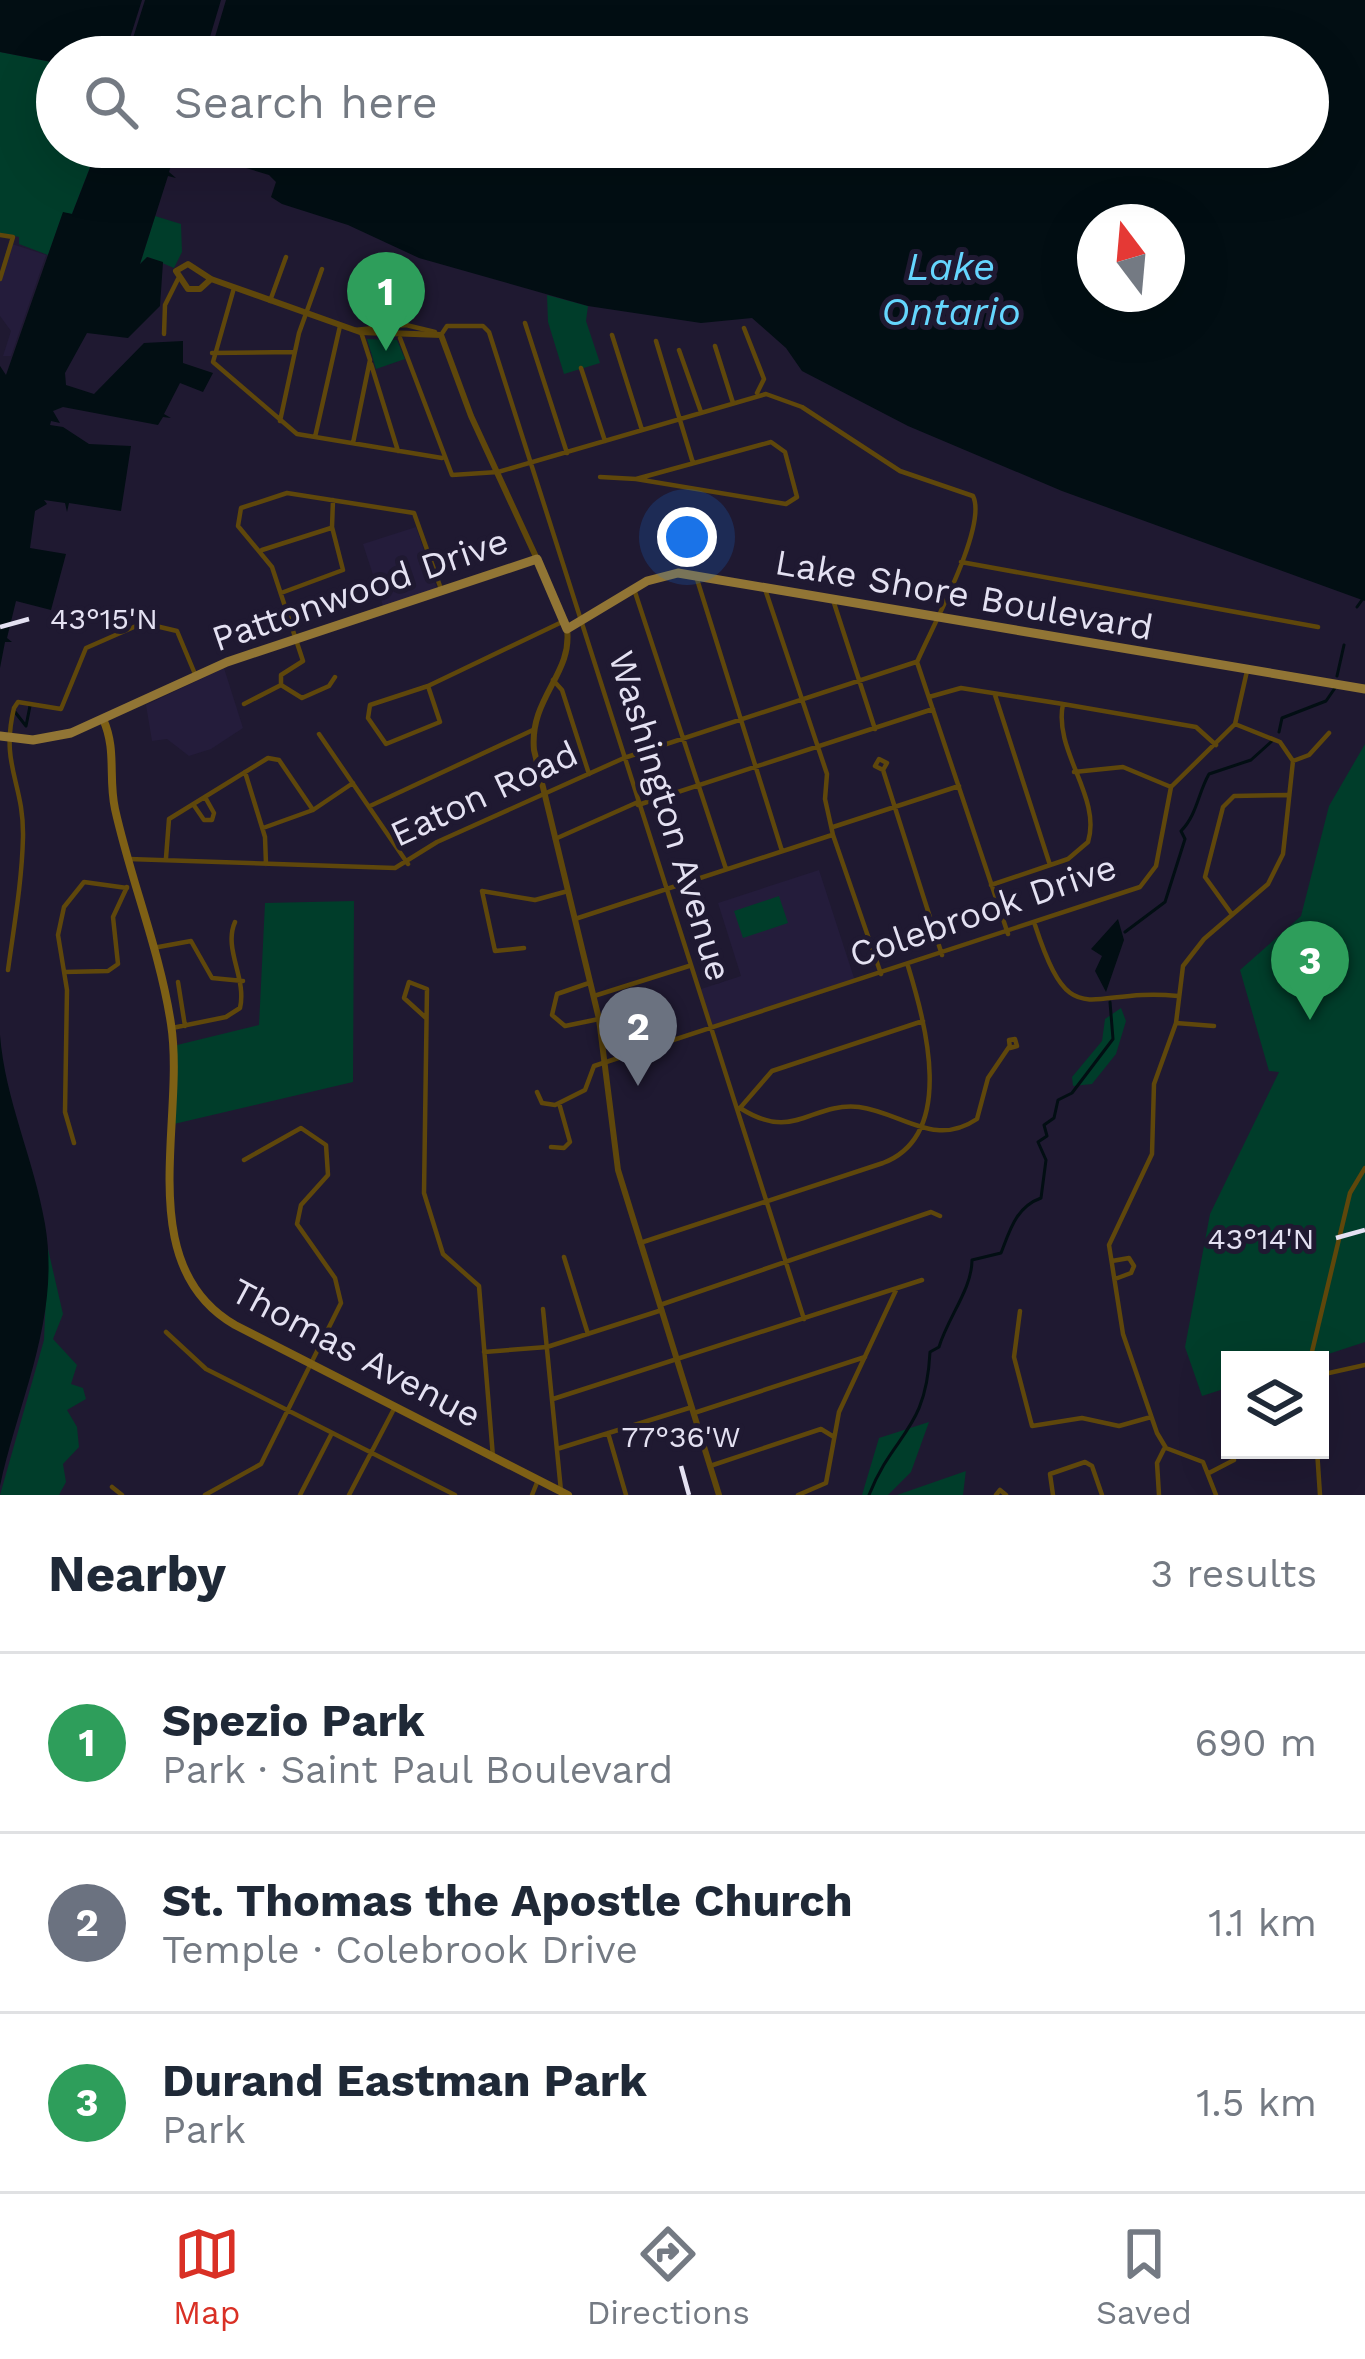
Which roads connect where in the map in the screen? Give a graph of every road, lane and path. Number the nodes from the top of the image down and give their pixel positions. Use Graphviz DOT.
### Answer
graph roads {
  1 [pos="0,235"];
  2 [pos="286,257"];
  3 [pos="322,269"];
  4 [pos="2,278"];
  5 [pos="178,279"];
  6 [pos="211,279"];
  7 [pos="234,287"];
  8 [pos="270,301"];
  9 [pos="305,313"];
  10 [pos="525,323"];
  11 [pos="340,325"];
  12 [pos="744,328"];
  13 [pos="357,331"];
  14 [pos="164,334"];
  15 [pos="438,334"];
  16 [pos="612,334"];
  17 [pos="400,338"];
  18 [pos="656,341"];
  19 [pos="715,346"];
  20 [pos="680,350"];
  21 [pos="294,352"];
  22 [pos="212,353"];
  23 [pos="370,360"];
  24 [pos="581,368"];
  25 [pos="756,396"];
  26 [pos="733,403"];
  27 [pos="701,412"];
  28 [pos="680,419"];
  29 [pos="280,421"];
  30 [pos="642,430"];
  31 [pos="315,437"];
  32 [pos="605,441"];
  33 [pos="352,443"];
  34 [pos="398,451"];
  35 [pos="567,453"];
  36 [pos="442,458"];
  37 [pos="693,463"];
  38 [pos="530,464"];
  39 [pos="498,472"];
  40 [pos="600,477"];
  41 [pos="636,479"];
  42 [pos="333,500"];
  43 [pos="332,527"];
  44 [pos="262,550"];
  45 [pos="537,559"];
  46 [pos="961,562"];
  47 [pos="696,576"];
  48 [pos="634,588"];
  49 [pos="765,589"];
  50 [pos="442,591"];
  51 [pos="281,593"];
  52 [pos="833,600"];
  53 [pos="937,618"];
  54 [pos="580,622"];
  55 [pos="566,625"];
  56 [pos="1318,627"];
  57 [pos="296,638"];
  58 [pos="917,662"];
  59 [pos="1247,671"];
  60 [pos="195,674"];
  61 [pos="335,677"];
  62 [pos="552,680"];
  63 [pos="859,681"];
  64 [pos="281,685"];
  65 [pos="428,686"];
  66 [pos="1365,689"];
  67 [pos="995,695"];
  68 [pos="929,697"];
  69 [pos="801,700"];
  70 [pos="244,704"];
  71 [pos="1063,704"];
  72 [pos="933,709"];
  73 [pos="103,719"];
  74 [pos="742,719"];
  75 [pos="1235,724"];
  76 [pos="874,729"];
  77 [pos="533,730"];
  78 [pos="320,734"];
  79 [pos="1329,734"];
  80 [pos="0,736"];
  81 [pos="684,739"];
  82 [pos="1216,745"];
  83 [pos="817,748"];
  84 [pos="624,758"];
  85 [pos="1293,761"];
  86 [pos="758,766"];
  87 [pos="883,770"];
  88 [pos="245,772"];
  89 [pos="1074,772"];
  90 [pos="589,774"];
  91 [pos="353,783"];
  92 [pos="699,785"];
  93 [pos="958,786"];
  94 [pos="1171,787"];
  95 [pos="544,794"];
  96 [pos="1287,795"];
  97 [pos="205,796"];
  98 [pos="193,804"];
  99 [pos="638,804"];
  100 [pos="370,806"];
  101 [pos="895,807"];
  102 [pos="313,810"];
  103 [pos="262,828"];
  104 [pos="833,831"];
  105 [pos="555,838"];
  106 [pos="782,851"];
  107 [pos="129,859"];
  108 [pos="166,860"];
  109 [pos="266,864"];
  110 [pos="408,864"];
  111 [pos="1050,865"];
  112 [pos="726,868"];
  113 [pos="131,885"];
  114 [pos="991,885"];
  115 [pos="664,888"];
  116 [pos="568,891"];
  117 [pos="1232,914"];
  118 [pos="575,919"];
  119 [pos="235,922"];
  120 [pos="1035,925"];
  121 [pos="172,932"];
  122 [pos="1008,934"];
  123 [pos="175,943"];
  124 [pos="153,948"];
  125 [pos="524,948"];
  126 [pos="942,955"];
  127 [pos="689,966"];
  128 [pos="908,966"];
  129 [pos="8,970"];
  130 [pos="64,972"];
  131 [pos="881,974"];
  132 [pos="242,981"];
  133 [pos="178,982"];
  134 [pos="591,982"];
  135 [pos="594,996"];
  136 [pos="1178,996"];
  137 [pos="426,1018"];
  138 [pos="599,1019"];
  139 [pos="923,1021"];
  140 [pos="1176,1022"];
  141 [pos="184,1026"];
  142 [pos="1214,1026"];
  143 [pos="172,1028"];
  144 [pos="709,1031"];
  145 [pos="1009,1047"];
  146 [pos="604,1065"];
  147 [pos="537,1092"];
  148 [pos="560,1103"];
  149 [pos="740,1108"];
  150 [pos="919,1128"];
  151 [pos="74,1143"];
  152 [pos="551,1147"];
  153 [pos="244,1160"];
  154 [pos="1365,1168"];
  155 [pos="765,1202"];
  156 [pos="940,1216"];
  157 [pos="640,1243"];
  158 [pos="563,1257"];
  159 [pos="784,1259"];
  160 [pos="1112,1261"];
  161 [pos="1114,1279"];
  162 [pos="922,1280"];
  163 [pos="897,1288"];
  164 [pos="880,1294"];
  165 [pos="661,1307"];
  166 [pos="888,1307"];
  167 [pos="543,1309"];
  168 [pos="1020,1311"];
  169 [pos="804,1319"];
  170 [pos="166,1332"];
  171 [pos="588,1334"];
  172 [pos="548,1347"];
  173 [pos="1312,1351"];
  174 [pos="484,1352"];
  175 [pos="865,1357"];
  176 [pos="677,1360"];
  177 [pos="846,1363"];
  178 [pos="312,1364"];
  179 [pos="1365,1365"];
  180 [pos="1329,1373"];
  181 [pos="855,1377"];
  182 [pos="553,1399"];
  183 [pos="395,1407"];
  184 [pos="693,1410"];
  185 [pos="288,1411"];
  186 [pos="838,1416"];
  187 [pos="1151,1418"];
  188 [pos="820,1429"];
  189 [pos="332,1433"];
  190 [pos="608,1433"];
  191 [pos="835,1438"];
  192 [pos="1166,1448"];
  193 [pos="557,1449"];
  194 [pos="372,1453"];
  195 [pos="493,1456"];
  196 [pos="1318,1459"];
  197 [pos="1234,1460"];
  198 [pos="710,1466"];
  199 [pos="1209,1473"];
  200 [pos="538,1480"];
  201 [pos="112,1487"];
  202 [pos="565,1493"];
  203 [pos="122,1495"];
  204 [pos="205,1495"];
  205 [pos="300,1495"];
  206 [pos="349,1495"];
  207 [pos="455,1495"];
  208 [pos="532,1495"];
  209 [pos="626,1495"];
  210 [pos="719,1495"];
  211 [pos="798,1495"];
  212 [pos="996,1495"];
  213 [pos="1006,1495"];
  214 [pos="1053,1495"];
  215 [pos="1102,1495"];
  216 [pos="1159,1495"];
  217 [pos="1216,1495"];
  218 [pos="1320,1495"];
  1 -- 4 [label="street"];
  2 -- 8 [label="street"];
  3 -- 9 [label="street"];
  5 -- 6 [label="street"];
  5 -- 6 [label="street"];
  5 -- 14 [label="street"];
  6 -- 7 [label="street"];
  7 -- 8 [label="street"];
  7 -- 22 [label="street"];
  8 -- 9 [label="street"];
  9 -- 11 [label="street"];
  9 -- 21 [label="street"];
  10 -- 35 [label="street"];
  11 -- 13 [label="street"];
  11 -- 31 [label="street"];
  12 -- 25 [label="street"];
  13 -- 15 [label="street"];
  13 -- 17 [label="street"];
  13 -- 23 [label="street"];
  15 -- 17 [label="street"];
  15 -- 38 [label="street, Washington Avenue"];
  15 -- 39 [label="street"];
  16 -- 30 [label="street"];
  17 -- 36 [label="street"];
  18 -- 28 [label="street"];
  19 -- 26 [label="street"];
  20 -- 27 [label="street"];
  21 -- 22 [label="street"];
  21 -- 29 [label="street"];
  22 -- 29 [label="street"];
  23 -- 33 [label="street"];
  23 -- 34 [label="street"];
  24 -- 32 [label="street"];
  25 -- 26 [label="street"];
  25 -- 46 [label="street"];
  26 -- 27 [label="street"];
  27 -- 28 [label="street"];
  28 -- 30 [label="street"];
  28 -- 37 [label="street"];
  29 -- 31 [label="street"];
  30 -- 32 [label="street"];
  31 -- 33 [label="street"];
  32 -- 35 [label="street"];
  33 -- 34 [label="street"];
  34 -- 36 [label="street"];
  35 -- 38 [label="street"];
  36 -- 39 [label="street"];
  37 -- 41 [label="street"];
  37 -- 41 [label="street"];
  38 -- 39 [label="street"];
  38 -- 54 [label="street, Washington Avenue"];
  39 -- 45 [label="street"];
  40 -- 41 [label="street"];
  42 -- 43 [label="street"];
  42 -- 44 [label="street"];
  42 -- 50 [label="street"];
  43 -- 44 [label="street"];
  43 -- 51 [label="street"];
  44 -- 51 [label="street"];
  45 -- 50 [label="main road, Pattonwood Drive"];
  45 -- 55 [label="main road"];
  46 -- 53 [label="street"];
  46 -- 56 [label="street"];
  47 -- 48 [label="main road, Lake Shore Boulevard"];
  47 -- 49 [label="main road, Lake Shore Boulevard"];
  47 -- 74 [label="street"];
  48 -- 54 [label="main road, Lake Shore Boulevard"];
  48 -- 81 [label="street"];
  49 -- 52 [label="main road, Lake Shore Boulevard"];
  49 -- 69 [label="street"];
  50 -- 57 [label="main road, Pattonwood Drive"];
  51 -- 57 [label="street"];
  52 -- 53 [label="main road, Lake Shore Boulevard"];
  52 -- 63 [label="street"];
  53 -- 58 [label="street"];
  53 -- 59 [label="main road, Lake Shore Boulevard"];
  54 -- 55 [label="main road, Lake Shore Boulevard"];
  54 -- 84 [label="street, Washington Avenue"];
  55 -- 62 [label="street"];
  55 -- 65 [label="street, Lake Shore Boulevard"];
  57 -- 60 [label="main road, Pattonwood Drive"];
  57 -- 64 [label="street"];
  58 -- 63 [label="street, Eaton Road"];
  58 -- 68 [label="street"];
  59 -- 66 [label="main road, Lake Shore Boulevard"];
  59 -- 75 [label="street"];
  60 -- 73 [label="main road, Pattonwood Drive"];
  60 -- 129 [label="street"];
  61 -- 64 [label="street"];
  62 -- 77 [label="street"];
  62 -- 90 [label="street"];
  63 -- 69 [label="street, Eaton Road"];
  63 -- 76 [label="street"];
  64 -- 70 [label="street"];
  65 -- 65 [label="street, Lake Shore Boulevard"];
  67 -- 68 [label="street"];
  67 -- 71 [label="street"];
  67 -- 111 [label="street"];
  68 -- 72 [label="street"];
  69 -- 74 [label="street, Eaton Road"];
  69 -- 83 [label="street"];
  71 -- 82 [label="street"];
  71 -- 89 [label="street"];
  72 -- 76 [label="street"];
  72 -- 93 [label="street"];
  73 -- 80 [label="main road, Pattonwood Drive"];
  73 -- 107 [label="main road, Thomas Avenue"];
  74 -- 81 [label="street, Eaton Road"];
  74 -- 86 [label="street"];
  75 -- 82 [label="street"];
  75 -- 85 [label="street"];
  76 -- 83 [label="street"];
  77 -- 95 [label="street"];
  77 -- 100 [label="street"];
  78 -- 91 [label="street"];
  79 -- 85 [label="street"];
  81 -- 84 [label="street, Eaton Road"];
  81 -- 92 [label="street"];
  82 -- 94 [label="street"];
  83 -- 86 [label="street"];
  83 -- 104 [label="street"];
  84 -- 90 [label="street, Eaton Road"];
  84 -- 99 [label="street, Washington Avenue"];
  85 -- 96 [label="street"];
  86 -- 92 [label="street"];
  86 -- 106 [label="street"];
  87 -- 101 [label="street"];
  88 -- 97 [label="street"];
  88 -- 102 [label="street"];
  88 -- 103 [label="street"];
  89 -- 94 [label="street"];
  89 -- 111 [label="street"];
  90 -- 95 [label="street, Eaton Road"];
  91 -- 100 [label="street"];
  91 -- 102 [label="street"];
  92 -- 99 [label="street"];
  92 -- 112 [label="street"];
  93 -- 101 [label="street"];
  93 -- 114 [label="street"];
  94 -- 120 [label="street, Colebrook Drive"];
  95 -- 105 [label="street"];
  95 -- 110 [label="street, Eaton Road"];
  96 -- 117 [label="street"];
  96 -- 117 [label="street"];
  97 -- 98 [label="street"];
  97 -- 98 [label="street"];
  98 -- 108 [label="street"];
  99 -- 105 [label="street"];
  99 -- 115 [label="street, Washington Avenue"];
  100 -- 110 [label="street"];
  101 -- 104 [label="street"];
  101 -- 126 [label="street"];
  102 -- 103 [label="street"];
  103 -- 109 [label="street"];
  104 -- 106 [label="street"];
  104 -- 131 [label="street"];
  105 -- 116 [label="street"];
  106 -- 112 [label="street"];
  107 -- 108 [label="street, Eaton Road"];
  107 -- 113 [label="main road, Thomas Avenue"];
  108 -- 109 [label="street, Eaton Road"];
  109 -- 110 [label="street, Eaton Road"];
  111 -- 114 [label="street"];
  112 -- 115 [label="street"];
  113 -- 124 [label="main road, Thomas Avenue"];
  113 -- 130 [label="street"];
  113 -- 130 [label="street"];
  114 -- 122 [label="street"];
  115 -- 118 [label="street"];
  115 -- 127 [label="street, Washington Avenue"];
  116 -- 118 [label="street"];
  116 -- 125 [label="street"];
  117 -- 136 [label="street"];
  118 -- 134 [label="street"];
  119 -- 132 [label="street"];
  120 -- 122 [label="street, Colebrook Drive"];
  120 -- 136 [label="street"];
  121 -- 123 [label="street"];
  122 -- 126 [label="street, Colebrook Drive"];
  123 -- 124 [label="street"];
  123 -- 132 [label="street"];
  124 -- 143 [label="main road, Thomas Avenue"];
  126 -- 128 [label="street, Colebrook Drive"];
  127 -- 135 [label="street"];
  127 -- 144 [label="street, Washington Avenue"];
  128 -- 131 [label="street, Colebrook Drive"];
  128 -- 139 [label="street"];
  130 -- 151 [label="street"];
  131 -- 144 [label="street, Colebrook Drive"];
  132 -- 141 [label="street"];
  133 -- 141 [label="street"];
  134 -- 135 [label="street"];
  134 -- 138 [label="street"];
  135 -- 138 [label="street"];
  136 -- 140 [label="street"];
  137 -- 137 [label="street"];
  137 -- 174 [label="street"];
  138 -- 146 [label="street"];
  139 -- 149 [label="street"];
  139 -- 150 [label="street"];
  140 -- 142 [label="street"];
  140 -- 160 [label="street"];
  141 -- 143 [label="street"];
  143 -- 178 [label="main road, Thomas Avenue"];
  144 -- 146 [label="street, Colebrook Drive"];
  144 -- 149 [label="street, Washington Avenue"];
  145 -- 150 [label="street"];
  146 -- 148 [label="street"];
  146 -- 157 [label="street"];
  147 -- 148 [label="street"];
  148 -- 152 [label="street"];
  149 -- 150 [label="street"];
  149 -- 155 [label="street, Washington Avenue"];
  150 -- 155 [label="street"];
  153 -- 178 [label="street"];
  154 -- 173 [label="street"];
  155 -- 157 [label="street"];
  155 -- 159 [label="street, Washington Avenue"];
  156 -- 159 [label="street"];
  157 -- 165 [label="street"];
  158 -- 171 [label="street"];
  159 -- 165 [label="street"];
  159 -- 169 [label="street, Washington Avenue"];
  160 -- 161 [label="street"];
  160 -- 161 [label="street"];
  161 -- 187 [label="street"];
  162 -- 163 [label="street"];
  163 -- 164 [label="street"];
  163 -- 166 [label="street"];
  164 -- 166 [label="street"];
  164 -- 169 [label="street"];
  165 -- 171 [label="street"];
  165 -- 176 [label="street"];
  166 -- 175 [label="street"];
  167 -- 172 [label="street"];
  168 -- 187 [label="street"];
  169 -- 176 [label="street"];
  170 -- 185 [label="street"];
  171 -- 172 [label="street"];
  172 -- 174 [label="street"];
  172 -- 182 [label="street"];
  174 -- 195 [label="street"];
  175 -- 177 [label="street"];
  175 -- 181 [label="street"];
  176 -- 182 [label="street"];
  176 -- 184 [label="street"];
  177 -- 181 [label="street"];
  177 -- 184 [label="street"];
  178 -- 183 [label="main road, Thomas Avenue"];
  178 -- 185 [label="street"];
  179 -- 180 [label="street"];
  181 -- 186 [label="street"];
  182 -- 193 [label="street"];
  183 -- 194 [label="street"];
  183 -- 195 [label="main road, Thomas Avenue"];
  184 -- 190 [label="street"];
  184 -- 198 [label="street"];
  185 -- 189 [label="street"];
  185 -- 204 [label="street"];
  186 -- 188 [label="street"];
  186 -- 191 [label="street"];
  187 -- 192 [label="street"];
  188 -- 191 [label="street"];
  188 -- 198 [label="street"];
  189 -- 194 [label="street"];
  189 -- 205 [label="street"];
  190 -- 193 [label="street"];
  190 -- 209 [label="street"];
  191 -- 211 [label="street"];
  192 -- 199 [label="street"];
  192 -- 216 [label="street"];
  193 -- 202 [label="street"];
  194 -- 206 [label="street"];
  194 -- 207 [label="street"];
  195 -- 200 [label="main road, Thomas Avenue"];
  196 -- 218 [label="street"];
  197 -- 199 [label="street"];
  198 -- 210 [label="street"];
  199 -- 217 [label="street"];
  200 -- 202 [label="main road, Thomas Avenue"];
  200 -- 208 [label="street"];
  201 -- 203 [label="street"];
  212 -- 213 [label="street"];
  214 -- 215 [label="street"];
}
